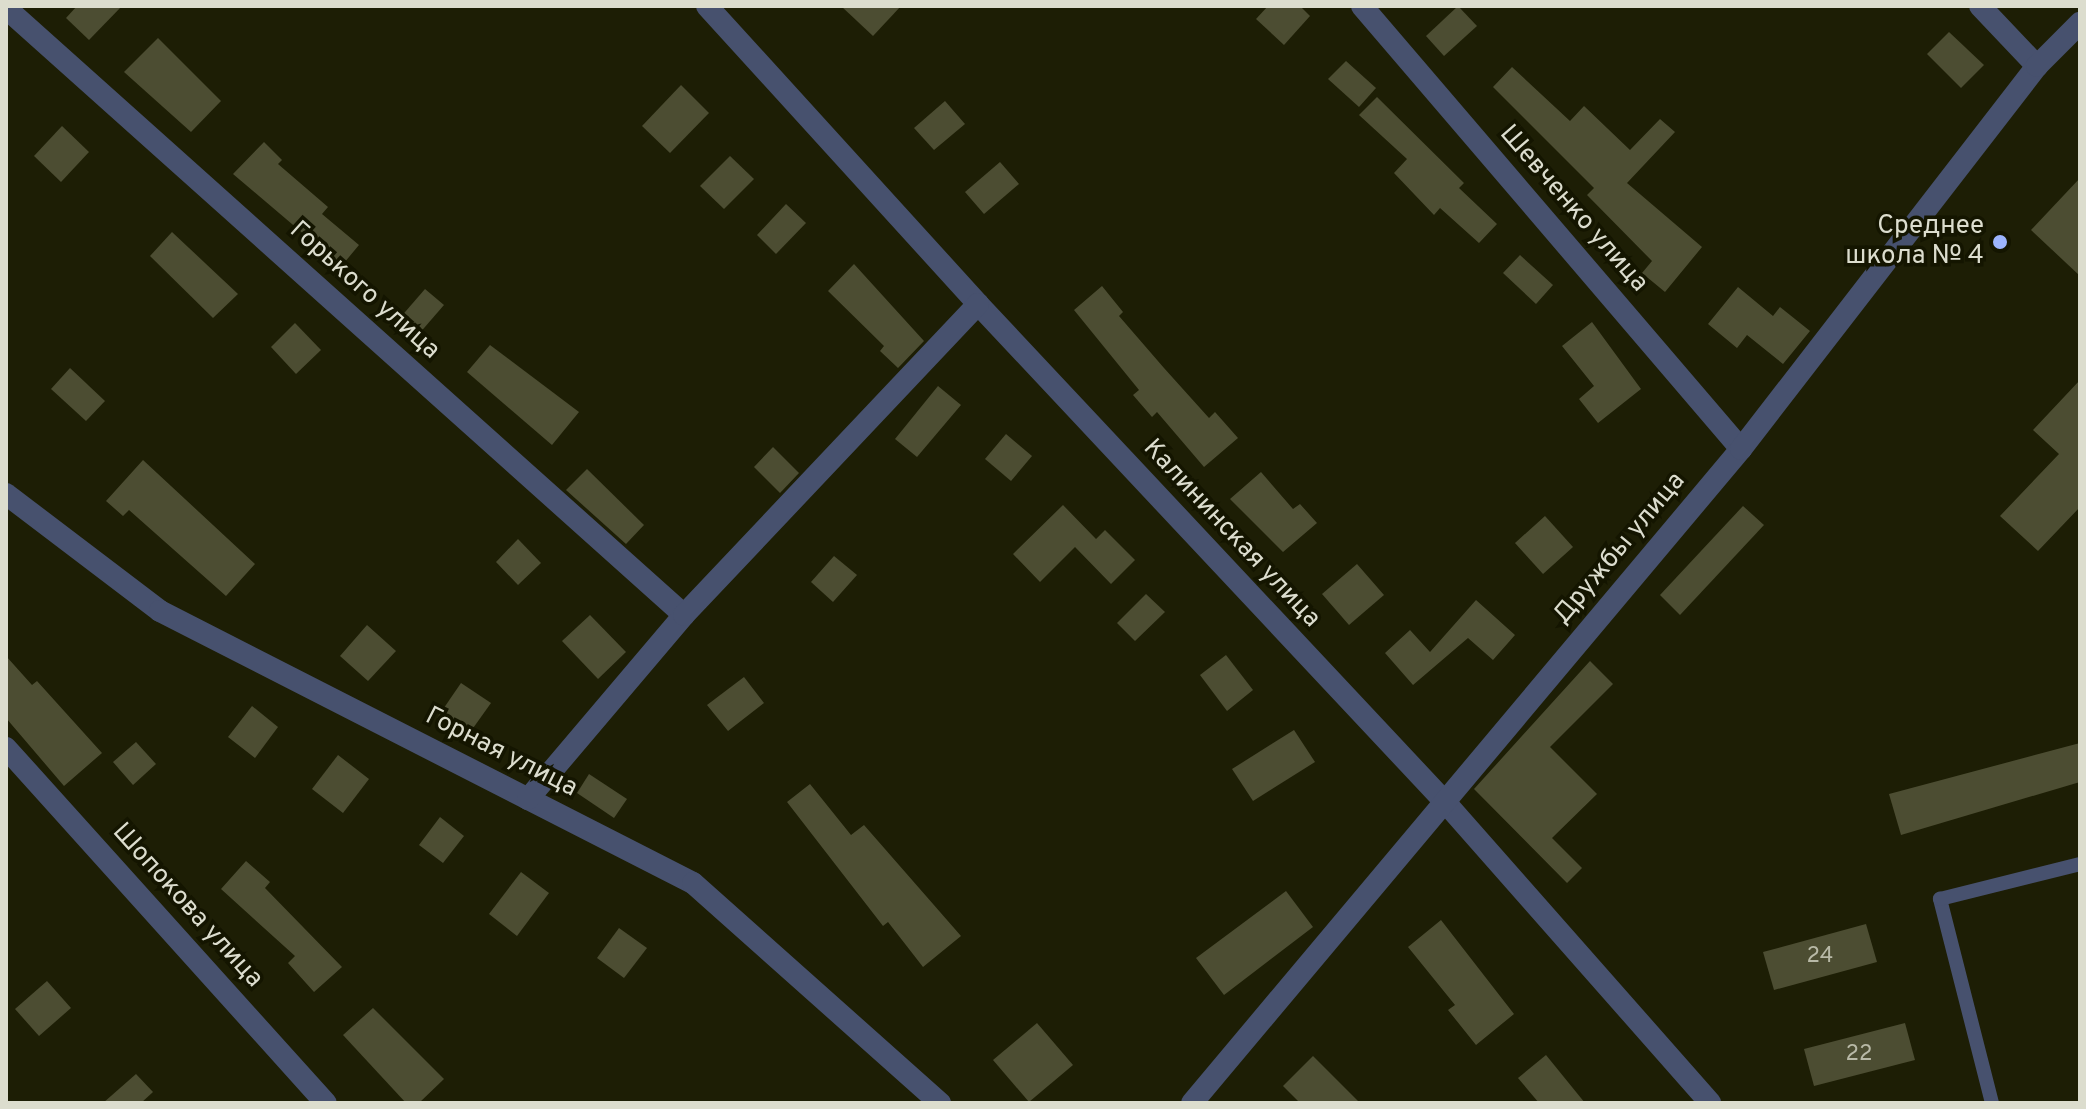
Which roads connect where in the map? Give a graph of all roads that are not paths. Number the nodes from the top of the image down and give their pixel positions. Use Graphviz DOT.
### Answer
graph roads {
  1 [pos="707,6"];
  2 [pos="1362,6"];
  3 [pos="1980,6"];
  4 [pos="6,8"];
  5 [pos="2080,23"];
  6 [pos="2037,66"];
  7 [pos="978,304"];
  8 [pos="1741,449"];
  9 [pos="6,494"];
  10 [pos="684,615"];
  11 [pos="6,748"];
  12 [pos="528,799"];
  13 [pos="1445,802"];
  14 [pos="2080,864"];
  15 [pos="326,1103"];
  16 [pos="940,1103"];
  17 [pos="1192,1103"];
  18 [pos="1710,1103"];
  19 [pos="1992,1103"];
  1 -- 7 [label="street, Калининская улица"];
  2 -- 8 [label="street, Шевченко улица"];
  3 -- 6 [label="street"];
  4 -- 10 [label="street, Горького улица"];
  5 -- 6 [label="street, Дружбы улица"];
  6 -- 8 [label="street, Дружбы улица"];
  7 -- 10 [label="street"];
  7 -- 13 [label="street, Калининская улица"];
  8 -- 13 [label="street, Дружбы улица"];
  9 -- 12 [label="street, Горная улица"];
  10 -- 12 [label="street"];
  11 -- 15 [label="street, Шопокова улица"];
  12 -- 16 [label="street, Горная улица"];
  13 -- 17 [label="street, Дружбы улица"];
  13 -- 18 [label="street, Калининская улица"];
  14 -- 19 [label="lane"];
}
